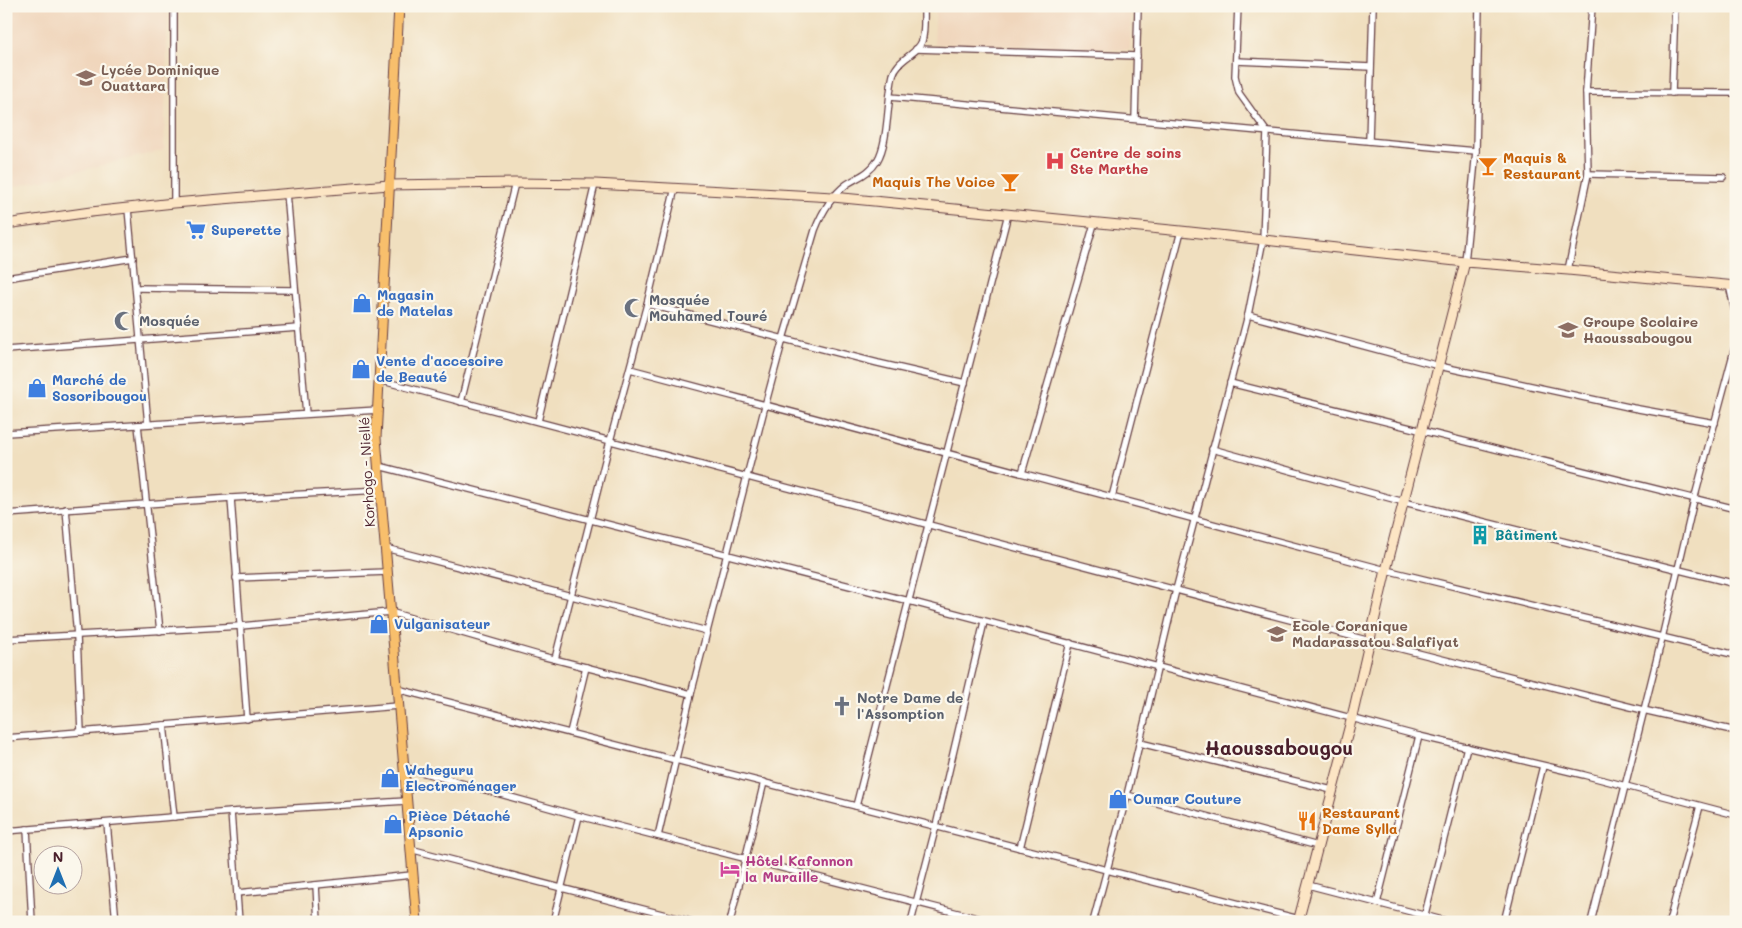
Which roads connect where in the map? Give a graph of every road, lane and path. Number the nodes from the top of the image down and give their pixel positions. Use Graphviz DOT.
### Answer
graph roads {
  1 [pos="174,6"];
  2 [pos="399,6"];
  3 [pos="924,6"];
  4 [pos="1138,6"];
  5 [pos="1238,6"];
  6 [pos="1373,6"];
  7 [pos="1479,6"];
  8 [pos="1592,6"];
  9 [pos="1675,6"];
  10 [pos="916,49"];
  11 [pos="1137,56"];
  12 [pos="1236,61"];
  13 [pos="1371,67"];
  14 [pos="1586,92"];
  15 [pos="1736,93"];
  16 [pos="1672,94"];
  17 [pos="890,97"];
  18 [pos="1135,119"];
  19 [pos="1267,132"];
  20 [pos="1369,141"];
  21 [pos="1476,151"];
  22 [pos="1588,174"];
  23 [pos="1723,177"];
  24 [pos="514,183"];
  25 [pos="595,184"];
  26 [pos="389,185"];
  27 [pos="675,188"];
  28 [pos="288,193"];
  29 [pos="833,197"];
  30 [pos="174,203"];
  31 [pos="128,209"];
  32 [pos="1008,214"];
  33 [pos="6,224"];
  34 [pos="1094,224"];
  35 [pos="1181,231"];
  36 [pos="1263,240"];
  37 [pos="133,258"];
  38 [pos="1465,262"];
  39 [pos="1568,270"];
  40 [pos="6,278"];
  41 [pos="1732,286"];
  42 [pos="136,288"];
  43 [pos="295,290"];
  44 [pos="648,304"];
  45 [pos="1248,315"];
  46 [pos="1736,316"];
  47 [pos="298,328"];
  48 [pos="782,339"];
  49 [pos="140,340"];
  50 [pos="1736,343"];
  51 [pos="6,350"];
  52 [pos="1440,366"];
  53 [pos="630,369"];
  54 [pos="379,380"];
  55 [pos="964,383"];
  56 [pos="1230,383"];
  57 [pos="461,402"];
  58 [pos="765,406"];
  59 [pos="378,410"];
  60 [pos="306,414"];
  61 [pos="538,421"];
  62 [pos="1715,423"];
  63 [pos="148,424"];
  64 [pos="138,425"];
  65 [pos="1422,431"];
  66 [pos="6,433"];
  67 [pos="610,440"];
  68 [pos="1212,449"];
  69 [pos="946,453"];
  70 [pos="379,466"];
  71 [pos="1022,473"];
  72 [pos="747,476"];
  73 [pos="380,490"];
  74 [pos="1112,497"];
  75 [pos="231,498"];
  76 [pos="1694,500"];
  77 [pos="1404,502"];
  78 [pos="147,504"];
  79 [pos="66,509"];
  80 [pos="1736,509"];
  81 [pos="6,514"];
  82 [pos="1195,519"];
  83 [pos="590,520"];
  84 [pos="929,524"];
  85 [pos="385,548"];
  86 [pos="727,555"];
  87 [pos="1386,570"];
  88 [pos="1678,570"];
  89 [pos="387,572"];
  90 [pos="236,578"];
  91 [pos="1736,584"];
  92 [pos="1176,590"];
  93 [pos="572,596"];
  94 [pos="909,601"];
  95 [pos="390,612"];
  96 [pos="984,622"];
  97 [pos="241,626"];
  98 [pos="160,631"];
  99 [pos="707,631"];
  100 [pos="77,636"];
  101 [pos="1662,638"];
  102 [pos="6,639"];
  103 [pos="1370,641"];
  104 [pos="1070,643"];
  105 [pos="1736,655"];
  106 [pos="556,659"];
  107 [pos="1159,666"];
  108 [pos="586,667"];
  109 [pos="397,689"];
  110 [pos="691,694"];
  111 [pos="398,706"];
  112 [pos="1643,710"];
  113 [pos="1352,717"];
  114 [pos="247,719"];
  115 [pos="164,725"];
  116 [pos="1736,731"];
  117 [pos="81,732"];
  118 [pos="570,733"];
  119 [pos="1419,736"];
  120 [pos="6,738"];
  121 [pos="1140,743"];
  122 [pos="1467,747"];
  123 [pos="675,760"];
  124 [pos="1543,766"];
  125 [pos="403,767"];
  126 [pos="764,782"];
  127 [pos="1625,786"];
  128 [pos="1332,790"];
  129 [pos="1127,795"];
  130 [pos="406,801"];
  131 [pos="856,806"];
  132 [pos="1700,806"];
  133 [pos="231,812"];
  134 [pos="1736,815"];
  135 [pos="579,816"];
  136 [pos="174,817"];
  137 [pos="107,823"];
  138 [pos="936,826"];
  139 [pos="27,829"];
  140 [pos="6,831"];
  141 [pos="658,836"];
  142 [pos="1318,846"];
  143 [pos="1020,848"];
  144 [pos="410,849"];
  145 [pos="745,859"];
  146 [pos="1107,870"];
  147 [pos="412,875"];
  148 [pos="316,885"];
  149 [pos="1308,885"];
  150 [pos="562,888"];
  151 [pos="237,893"];
  152 [pos="916,903"];
  153 [pos="1377,903"];
  154 [pos="1423,919"];
  155 [pos="1299,920"];
  156 [pos="32,922"];
  157 [pos="116,922"];
  158 [pos="239,922"];
  159 [pos="318,922"];
  160 [pos="417,922"];
  161 [pos="554,922"];
  162 [pos="692,922"];
  163 [pos="730,922"];
  164 [pos="911,922"];
  165 [pos="993,922"];
  166 [pos="1093,922"];
  167 [pos="1450,922"];
  168 [pos="1504,922"];
  169 [pos="1591,922"];
  170 [pos="1669,922"];
  1 -- 30 [label="street"];
  2 -- 26 [label="main road, Korhogo - Niellé"];
  3 -- 10 [label="street"];
  4 -- 11 [label="street"];
  5 -- 12 [label="street"];
  6 -- 13 [label="street"];
  7 -- 21 [label="street"];
  8 -- 14 [label="street"];
  9 -- 16 [label="street"];
  10 -- 11 [label="street"];
  10 -- 17 [label="street"];
  11 -- 18 [label="street"];
  12 -- 13 [label="street"];
  12 -- 19 [label="street"];
  13 -- 20 [label="street"];
  14 -- 16 [label="street"];
  14 -- 22 [label="street"];
  15 -- 16 [label="street"];
  17 -- 18 [label="street"];
  17 -- 29 [label="street"];
  18 -- 19 [label="street"];
  19 -- 20 [label="street"];
  19 -- 36 [label="street"];
  20 -- 21 [label="street"];
  21 -- 38 [label="street"];
  22 -- 23 [label="street"];
  22 -- 39 [label="street"];
  24 -- 25 [label="street"];
  24 -- 26 [label="street"];
  24 -- 57 [label="street"];
  25 -- 27 [label="street"];
  25 -- 61 [label="street"];
  26 -- 28 [label="street"];
  26 -- 54 [label="main road, Korhogo - Niellé"];
  27 -- 29 [label="street"];
  27 -- 44 [label="street"];
  28 -- 30 [label="street"];
  28 -- 43 [label="street"];
  29 -- 32 [label="street"];
  29 -- 48 [label="street"];
  30 -- 31 [label="street"];
  31 -- 33 [label="street"];
  31 -- 37 [label="street"];
  32 -- 34 [label="street"];
  32 -- 55 [label="street"];
  34 -- 35 [label="street"];
  34 -- 71 [label="street"];
  35 -- 36 [label="street"];
  35 -- 74 [label="street"];
  36 -- 38 [label="street"];
  36 -- 45 [label="street"];
  37 -- 40 [label="street"];
  37 -- 42 [label="street"];
  38 -- 39 [label="street"];
  38 -- 52 [label="street"];
  39 -- 41 [label="street"];
  41 -- 46 [label="street"];
  42 -- 43 [label="street"];
  42 -- 49 [label="street"];
  43 -- 47 [label="street"];
  44 -- 48 [label="street"];
  44 -- 53 [label="street"];
  45 -- 52 [label="street"];
  45 -- 56 [label="street"];
  47 -- 49 [label="street"];
  47 -- 60 [label="street"];
  48 -- 55 [label="street"];
  48 -- 58 [label="street"];
  49 -- 51 [label="street"];
  49 -- 63 [label="street"];
  50 -- 62 [label="street"];
  52 -- 62 [label="street"];
  52 -- 65 [label="street"];
  53 -- 58 [label="street"];
  53 -- 67 [label="street"];
  54 -- 57 [label="street"];
  54 -- 59 [label="main road, Korhogo - Niellé"];
  55 -- 69 [label="street"];
  56 -- 65 [label="street"];
  56 -- 68 [label="street"];
  57 -- 61 [label="street"];
  58 -- 69 [label="street"];
  58 -- 72 [label="street"];
  59 -- 60 [label="street"];
  59 -- 70 [label="main road, Korhogo - Niellé"];
  60 -- 63 [label="street"];
  61 -- 67 [label="street"];
  62 -- 76 [label="street"];
  63 -- 64 [label="street"];
  64 -- 66 [label="street"];
  64 -- 78 [label="street"];
  65 -- 76 [label="street"];
  65 -- 77 [label="street"];
  67 -- 72 [label="street"];
  67 -- 83 [label="street"];
  68 -- 77 [label="street"];
  68 -- 82 [label="street"];
  69 -- 71 [label="street"];
  69 -- 84 [label="street"];
  70 -- 73 [label="main road, Korhogo - Niellé"];
  70 -- 83 [label="street"];
  71 -- 74 [label="street"];
  72 -- 84 [label="street"];
  72 -- 86 [label="street"];
  73 -- 75 [label="street"];
  73 -- 85 [label="main road, Korhogo - Niellé"];
  74 -- 82 [label="street"];
  75 -- 78 [label="street"];
  75 -- 90 [label="street"];
  76 -- 80 [label="street"];
  76 -- 88 [label="street"];
  77 -- 87 [label="street"];
  77 -- 88 [label="street"];
  78 -- 79 [label="street"];
  78 -- 98 [label="street"];
  79 -- 81 [label="street"];
  79 -- 100 [label="street"];
  82 -- 87 [label="street"];
  82 -- 92 [label="street"];
  83 -- 86 [label="street"];
  83 -- 93 [label="street"];
  84 -- 92 [label="street"];
  84 -- 94 [label="street"];
  85 -- 89 [label="main road, Korhogo - Niellé"];
  85 -- 93 [label="street"];
  86 -- 94 [label="street"];
  86 -- 99 [label="street"];
  87 -- 101 [label="street"];
  87 -- 103 [label="street"];
  88 -- 91 [label="street"];
  88 -- 101 [label="street"];
  89 -- 90 [label="street"];
  89 -- 95 [label="main road, Korhogo - Niellé"];
  90 -- 97 [label="street"];
  92 -- 103 [label="street"];
  92 -- 107 [label="street"];
  93 -- 99 [label="street"];
  93 -- 106 [label="street"];
  94 -- 96 [label="street"];
  94 -- 131 [label="street"];
  95 -- 97 [label="street"];
  95 -- 106 [label="street"];
  95 -- 109 [label="main road, Korhogo - Niellé"];
  96 -- 104 [label="street"];
  96 -- 138 [label="street"];
  97 -- 98 [label="street"];
  97 -- 114 [label="street"];
  98 -- 100 [label="street"];
  99 -- 110 [label="street"];
  100 -- 102 [label="street"];
  100 -- 117 [label="street"];
  101 -- 105 [label="street"];
  101 -- 112 [label="street"];
  103 -- 112 [label="street"];
  103 -- 113 [label="street"];
  104 -- 107 [label="street"];
  104 -- 143 [label="street"];
  106 -- 108 [label="street"];
  107 -- 113 [label="street"];
  107 -- 121 [label="street"];
  108 -- 110 [label="street"];
  108 -- 118 [label="street"];
  109 -- 111 [label="main road, Korhogo - Niellé"];
  109 -- 118 [label="street"];
  110 -- 123 [label="street"];
  111 -- 114 [label="street"];
  111 -- 125 [label="main road, Korhogo - Niellé"];
  112 -- 116 [label="street"];
  112 -- 127 [label="street"];
  113 -- 119 [label="street"];
  113 -- 128 [label="street"];
  114 -- 115 [label="street"];
  115 -- 117 [label="street"];
  115 -- 136 [label="street"];
  117 -- 120 [label="street"];
  118 -- 123 [label="street"];
  119 -- 122 [label="street"];
  119 -- 153 [label="street"];
  121 -- 128 [label="street"];
  121 -- 129 [label="street"];
  122 -- 124 [label="street"];
  122 -- 154 [label="street"];
  123 -- 126 [label="street"];
  123 -- 141 [label="street"];
  124 -- 127 [label="street"];
  124 -- 168 [label="street"];
  125 -- 130 [label="main road, Korhogo - Niellé"];
  125 -- 135 [label="street"];
  126 -- 131 [label="street"];
  126 -- 145 [label="street"];
  127 -- 132 [label="street"];
  127 -- 169 [label="street"];
  128 -- 142 [label="street"];
  129 -- 142 [label="street"];
  129 -- 146 [label="street"];
  130 -- 133 [label="street"];
  130 -- 144 [label="main road, Korhogo - Niellé"];
  131 -- 138 [label="street"];
  132 -- 134 [label="street"];
  132 -- 170 [label="street"];
  133 -- 136 [label="street"];
  133 -- 151 [label="street"];
  135 -- 141 [label="street"];
  135 -- 150 [label="street"];
  136 -- 137 [label="street"];
  137 -- 139 [label="street"];
  137 -- 157 [label="street"];
  138 -- 143 [label="street"];
  138 -- 152 [label="street"];
  139 -- 140 [label="street"];
  139 -- 156 [label="street"];
  141 -- 145 [label="street"];
  142 -- 149 [label="street"];
  143 -- 146 [label="street"];
  144 -- 147 [label="main road, Korhogo - Niellé"];
  144 -- 150 [label="street"];
  145 -- 152 [label="street"];
  145 -- 163 [label="street"];
  146 -- 155 [label="street"];
  146 -- 166 [label="street"];
  147 -- 148 [label="street"];
  147 -- 160 [label="main road, Korhogo - Niellé"];
  148 -- 151 [label="street"];
  148 -- 159 [label="street"];
  149 -- 153 [label="street"];
  149 -- 155 [label="street"];
  150 -- 161 [label="street"];
  150 -- 162 [label="street"];
  151 -- 158 [label="street"];
  152 -- 164 [label="street"];
  152 -- 165 [label="street"];
  153 -- 154 [label="street"];
  154 -- 167 [label="street"];
}
